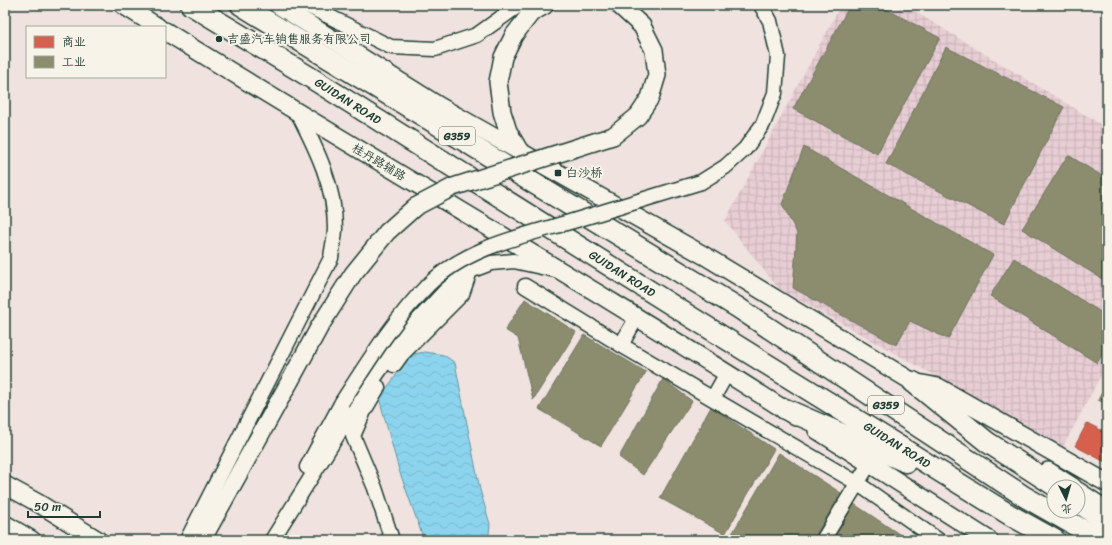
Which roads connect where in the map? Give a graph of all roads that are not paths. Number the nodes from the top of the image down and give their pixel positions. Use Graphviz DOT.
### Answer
graph roads {
  1 [pos="123,5"];
  2 [pos="191,5"];
  3 [pos="241,5"];
  4 [pos="278,5"];
  5 [pos="306,5"];
  6 [pos="519,5"];
  7 [pos="545,5"];
  8 [pos="619,5"];
  9 [pos="761,5"];
  10 [pos="156,26"];
  11 [pos="166,32"];
  12 [pos="299,115"];
  13 [pos="520,152"];
  14 [pos="470,271"];
  15 [pos="564,272"];
  16 [pos="524,286"];
  17 [pos="637,317"];
  18 [pos="621,345"];
  19 [pos="727,373"];
  20 [pos="913,382"];
  21 [pos="713,398"];
  22 [pos="785,409"];
  23 [pos="869,464"];
  24 [pos="1046,479"];
  25 [pos="1061,479"];
  26 [pos="857,483"];
  27 [pos="1107,483"];
  28 [pos="5,485"];
  29 [pos="974,492"];
  30 [pos="1086,496"];
  31 [pos="1086,508"];
  32 [pos="1107,510"];
  33 [pos="1107,523"];
  34 [pos="5,524"];
  35 [pos="32,540"];
  36 [pos="98,540"];
  37 [pos="187,540"];
  38 [pos="202,540"];
  39 [pos="268,540"];
  40 [pos="272,540"];
  41 [pos="392,540"];
  42 [pos="823,540"];
  43 [pos="938,540"];
  44 [pos="989,540"];
  45 [pos="1055,540"];
  46 [pos="1101,540"];
  1 -- 10 [label="main road"];
  2 -- 29 [label="highway, GUIDAN ROAD / G359"];
  3 -- 46 [label="highway, G359"];
  4 -- 13 [label="main road"];
  5 -- 6 [label="street"];
  7 -- 13 [label="main road"];
  8 -- 38 [label="main road, bridge"];
  9 -- 39 [label="street, bridge"];
  11 -- 12 [label="main road, 桂丹路辅路"];
  12 -- 15 [label="main road, 桂丹路辅路"];
  12 -- 37 [label="street"];
  13 -- 20 [label="main road"];
  14 -- 15 [label="street"];
  14 -- 40 [label="street"];
  14 -- 41 [label="street"];
  15 -- 17 [label="main road, 桂丹路辅路"];
  16 -- 18 [label="street"];
  17 -- 18 [label="street"];
  17 -- 19 [label="main road, 桂丹路辅路"];
  18 -- 21 [label="street"];
  19 -- 21 [label="street"];
  19 -- 22 [label="main road, 桂丹路辅路"];
  20 -- 24 [label="highway"];
  20 -- 25 [label="main road"];
  20 -- 27 [label="main road"];
  21 -- 26 [label="street"];
  22 -- 23 [label="main road, 桂丹路辅路"];
  22 -- 29 [label="highway"];
  23 -- 26 [label="street"];
  23 -- 44 [label="main road, 桂丹路辅路"];
  26 -- 42 [label="street"];
  26 -- 43 [label="street"];
  28 -- 36 [label="main road"];
  29 -- 45 [label="highway, GUIDAN ROAD / G359"];
  30 -- 32 [label="main road"];
  31 -- 33 [label="highway"];
  34 -- 35 [label="main road"];
}
